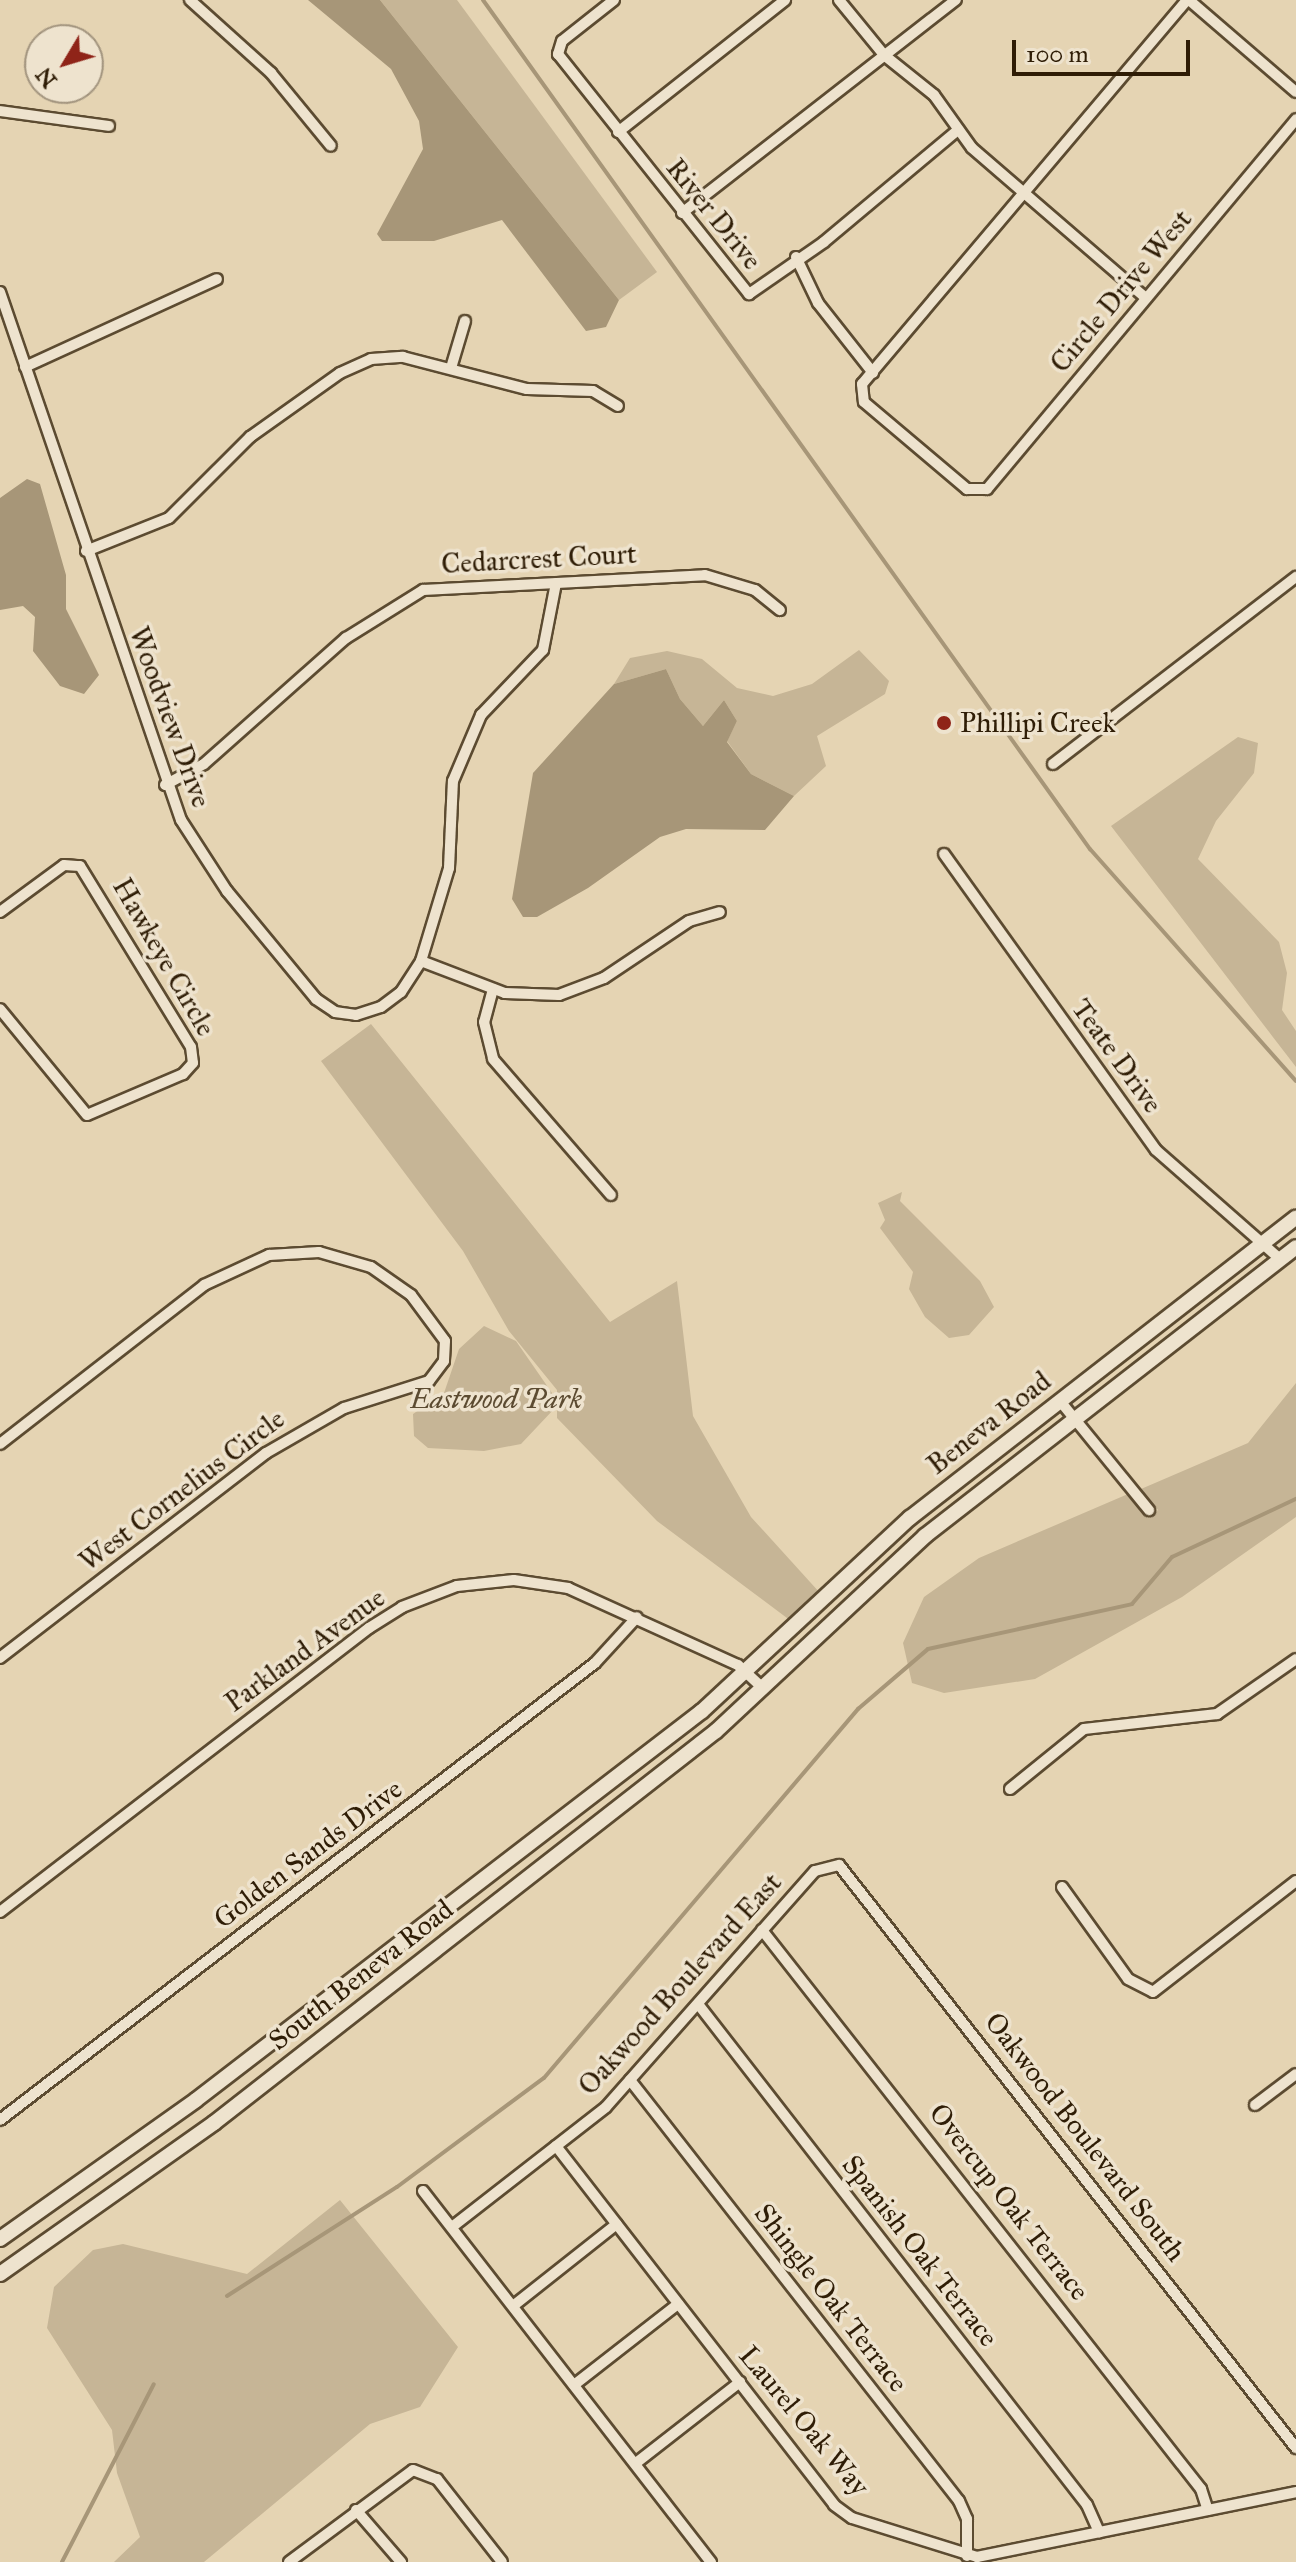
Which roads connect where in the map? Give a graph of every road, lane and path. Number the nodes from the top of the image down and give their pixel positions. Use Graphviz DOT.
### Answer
graph roads {
  1 [pos="190,0"];
  2 [pos="614,0"];
  3 [pos="785,0"];
  4 [pos="839,0"];
  5 [pos="956,0"];
  6 [pos="1188,0"];
  7 [pos="884,55"];
  8 [pos="1296,92"];
  9 [pos="0,111"];
  10 [pos="1296,119"];
  11 [pos="109,126"];
  12 [pos="958,130"];
  13 [pos="618,132"];
  14 [pos="331,146"];
  15 [pos="1023,195"];
  16 [pos="682,213"];
  17 [pos="796,257"];
  18 [pos="217,279"];
  19 [pos="0,292"];
  20 [pos="1146,298"];
  21 [pos="465,321"];
  22 [pos="25,367"];
  23 [pos="451,368"];
  24 [pos="873,373"];
  25 [pos="618,406"];
  26 [pos="86,551"];
  27 [pos="1296,577"];
  28 [pos="556,583"];
  29 [pos="780,610"];
  30 [pos="1053,764"];
  31 [pos="165,785"];
  32 [pos="944,854"];
  33 [pos="0,912"];
  34 [pos="720,912"];
  35 [pos="421,961"];
  36 [pos="493,989"];
  37 [pos="0,1009"];
  38 [pos="611,1195"];
  39 [pos="1296,1218"];
  40 [pos="1265,1242"];
  41 [pos="1296,1247"];
  42 [pos="1280,1259"];
  43 [pos="1060,1401"];
  44 [pos="1075,1420"];
  45 [pos="0,1444"];
  46 [pos="1149,1510"];
  47 [pos="637,1617"];
  48 [pos="0,1658"];
  49 [pos="1294,1663"];
  50 [pos="747,1674"];
  51 [pos="731,1688"];
  52 [pos="764,1689"];
  53 [pos="746,1705"];
  54 [pos="1010,1789"];
  55 [pos="830,1863"];
  56 [pos="1296,1881"];
  57 [pos="1062,1887"];
  58 [pos="0,1912"];
  59 [pos="762,1930"];
  60 [pos="698,2004"];
  61 [pos="1296,2074"];
  62 [pos="630,2080"];
  63 [pos="1255,2105"];
  64 [pos="0,2120"];
  65 [pos="556,2146"];
  66 [pos="423,2191"];
  67 [pos="617,2224"];
  68 [pos="452,2227"];
  69 [pos="0,2239"];
  70 [pos="0,2274"];
  71 [pos="678,2304"];
  72 [pos="513,2306"];
  73 [pos="740,2382"];
  74 [pos="574,2385"];
  75 [pos="1296,2448"];
  76 [pos="636,2463"];
  77 [pos="1296,2492"];
  78 [pos="356,2510"];
  79 [pos="1208,2510"];
  80 [pos="1099,2532"];
  81 [pos="967,2556"];
  82 [pos="289,2562"];
  83 [pos="401,2562"];
  84 [pos="502,2562"];
  85 [pos="711,2562"];
  1 -- 14 [label="street"];
  2 -- 13 [label="street, River Drive"];
  3 -- 13 [label="street"];
  4 -- 7 [label="street"];
  5 -- 7 [label="street"];
  6 -- 8 [label="street"];
  6 -- 15 [label="street"];
  7 -- 12 [label="street"];
  7 -- 16 [label="street"];
  9 -- 11 [label="street"];
  10 -- 20 [label="street, Circle Drive West"];
  12 -- 15 [label="street"];
  12 -- 17 [label="street"];
  13 -- 16 [label="street, River Drive"];
  15 -- 20 [label="street"];
  15 -- 24 [label="street"];
  16 -- 17 [label="street, River Drive"];
  17 -- 24 [label="street, River Drive"];
  18 -- 22 [label="street"];
  19 -- 22 [label="street, Woodview Drive"];
  20 -- 24 [label="street, Circle Drive West"];
  21 -- 23 [label="street"];
  22 -- 26 [label="street, Woodview Drive"];
  23 -- 25 [label="street"];
  23 -- 26 [label="street"];
  26 -- 31 [label="street, Woodview Drive"];
  27 -- 30 [label="street"];
  28 -- 29 [label="street, Cedarcrest Court"];
  28 -- 31 [label="street, Cedarcrest Court"];
  28 -- 35 [label="street, Woodview Drive"];
  31 -- 35 [label="street, Woodview Drive"];
  32 -- 40 [label="street, Teate Drive"];
  33 -- 37 [label="street, Hawkeye Circle"];
  34 -- 36 [label="street"];
  35 -- 36 [label="street"];
  36 -- 38 [label="street"];
  39 -- 40 [label="main road, Beneva Road"];
  40 -- 42 [label="street, Teate Drive"];
  40 -- 43 [label="main road, Beneva Road"];
  41 -- 42 [label="main road, Beneva Road"];
  42 -- 44 [label="main road, Beneva Road"];
  43 -- 44 [label="street"];
  43 -- 50 [label="main road, Beneva Road"];
  44 -- 46 [label="street"];
  44 -- 52 [label="main road, Beneva Road"];
  45 -- 48 [label="street, West Cornelius Circle"];
  47 -- 50 [label="street, Parkland Avenue"];
  47 -- 58 [label="street, Parkland Avenue"];
  47 -- 64 [label="street, Golden Sands Drive"];
  49 -- 54 [label="street"];
  50 -- 51 [label="main road, Beneva Road"];
  50 -- 52 [label="street, Parkland Avenue"];
  51 -- 69 [label="main road, South Beneva Road"];
  52 -- 53 [label="main road, Beneva Road"];
  53 -- 70 [label="main road, South Beneva Road"];
  55 -- 59 [label="street, Oakwood Boulevard East"];
  55 -- 75 [label="street, Oakwood Boulevard South"];
  56 -- 57 [label="street"];
  59 -- 60 [label="street, Oakwood Boulevard East"];
  59 -- 79 [label="street, Overcup Oak Terrace"];
  60 -- 62 [label="street, Oakwood Boulevard East"];
  60 -- 80 [label="street, Spanish Oak Terrace"];
  61 -- 63 [label="street"];
  62 -- 65 [label="street, Oakwood Boulevard East"];
  62 -- 81 [label="street, Shingle Oak Terrace"];
  65 -- 67 [label="street, Laurel Oak Way"];
  65 -- 68 [label="street, Oakwood Boulevard East"];
  66 -- 68 [label="street"];
  67 -- 71 [label="street, Laurel Oak Way"];
  67 -- 72 [label="street"];
  68 -- 72 [label="street"];
  71 -- 73 [label="street, Laurel Oak Way"];
  71 -- 74 [label="street"];
  72 -- 74 [label="street"];
  73 -- 76 [label="street"];
  73 -- 81 [label="street, Laurel Oak Way"];
  74 -- 76 [label="street"];
  76 -- 85 [label="street"];
  77 -- 79 [label="street"];
  78 -- 82 [label="street"];
  78 -- 83 [label="street"];
  78 -- 84 [label="street"];
  79 -- 80 [label="street"];
  80 -- 81 [label="street"];
}
